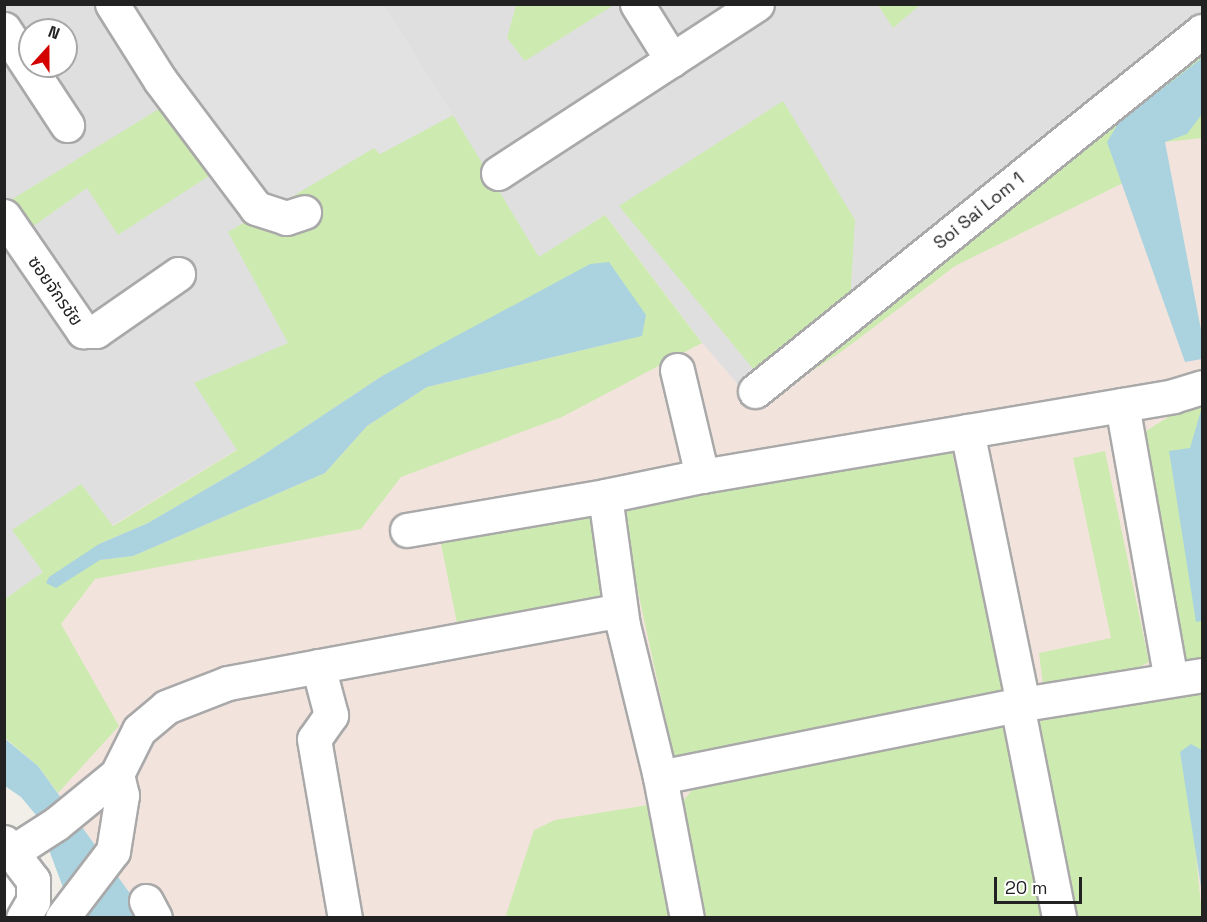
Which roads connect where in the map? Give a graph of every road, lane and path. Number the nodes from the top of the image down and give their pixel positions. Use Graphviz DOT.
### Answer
graph roads {
  1 [pos="112,4"];
  2 [pos="637,4"];
  3 [pos="757,4"];
  4 [pos="4,29"];
  5 [pos="1203,31"];
  6 [pos="672,60"];
  7 [pos="67,125"];
  8 [pos="498,173"];
  9 [pos="304,212"];
  10 [pos="4,216"];
  11 [pos="178,274"];
  12 [pos="677,370"];
  13 [pos="1203,387"];
  14 [pos="755,391"];
  15 [pos="1122,405"];
  16 [pos="967,431"];
  17 [pos="702,476"];
  18 [pos="605,496"];
  19 [pos="406,530"];
  20 [pos="621,610"];
  21 [pos="318,666"];
  22 [pos="1187,677"];
  23 [pos="1020,704"];
  24 [pos="117,774"];
  25 [pos="660,777"];
  26 [pos="17,844"];
  27 [pos="4,912"];
  28 [pos="11,918"];
  29 [pos="23,918"];
  30 [pos="62,918"];
  31 [pos="345,918"];
  32 [pos="687,918"];
  33 [pos="1059,918"];
  1 -- 9 [label="street"];
  2 -- 6 [label="street"];
  3 -- 6 [label="street"];
  4 -- 7 [label="street"];
  5 -- 14 [label="street, Soi Sai Lom 1"];
  6 -- 8 [label="street"];
  10 -- 11 [label="street, ซอยจักรชัย"];
  12 -- 17 [label="street"];
  13 -- 15 [label="street"];
  15 -- 16 [label="street"];
  15 -- 22 [label="street"];
  16 -- 17 [label="street"];
  16 -- 23 [label="street"];
  17 -- 18 [label="street"];
  18 -- 19 [label="street"];
  18 -- 20 [label="street"];
  20 -- 21 [label="street"];
  20 -- 25 [label="street"];
  21 -- 24 [label="street"];
  21 -- 31 [label="street"];
  22 -- 23 [label="street"];
  23 -- 25 [label="street"];
  23 -- 33 [label="street"];
  24 -- 26 [label="street"];
  24 -- 30 [label="street"];
  25 -- 32 [label="street"];
  26 -- 29 [label="street"];
  27 -- 28 [label="street"];
}
